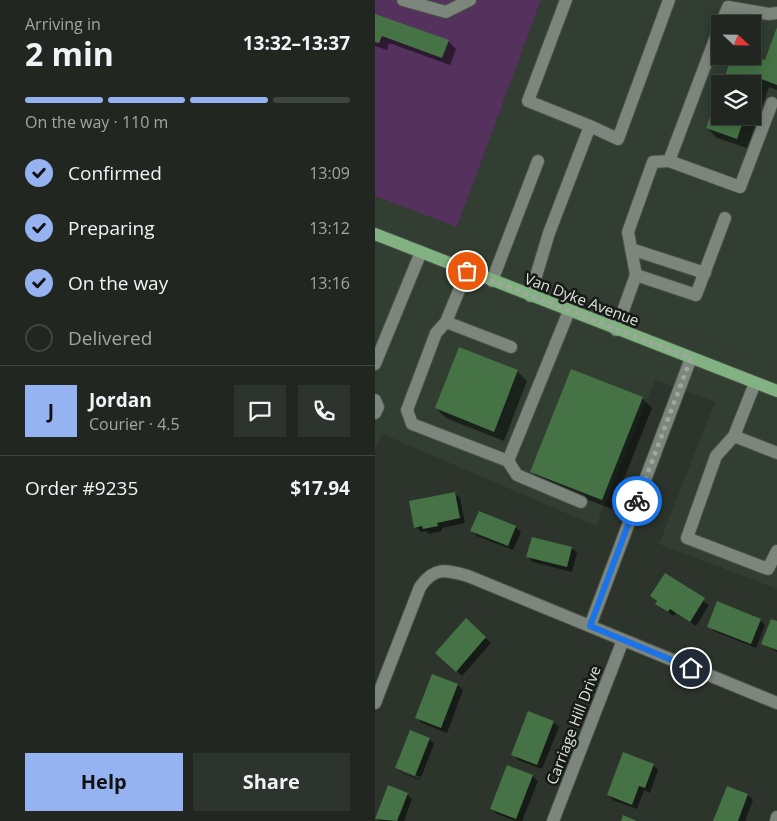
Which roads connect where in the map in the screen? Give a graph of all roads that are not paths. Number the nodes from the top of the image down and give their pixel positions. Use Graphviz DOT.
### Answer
graph roads {
  1 [pos="403,0"];
  2 [pos="469,0"];
  3 [pos="566,0"];
  4 [pos="664,1"];
  5 [pos="777,13"];
  6 [pos="725,15"];
  7 [pos="711,51"];
  8 [pos="772,103"];
  9 [pos="590,126"];
  10 [pos="537,161"];
  11 [pos="669,161"];
  12 [pos="725,218"];
  13 [pos="375,234"];
  14 [pos="631,249"];
  15 [pos="421,252"];
  16 [pos="467,271"];
  17 [pos="705,273"];
  18 [pos="636,275"];
  19 [pos="492,281"];
  20 [pos="530,296"];
  21 [pos="569,311"];
  22 [pos="446,322"];
  23 [pos="616,330"];
  24 [pos="511,347"];
  25 [pos="691,358"];
  26 [pos="375,364"];
  27 [pos="755,383"];
  28 [pos="777,391"];
  29 [pos="375,400"];
  30 [pos="375,413"];
  31 [pos="734,436"];
  32 [pos="777,453"];
  33 [pos="508,462"];
  34 [pos="581,502"];
  35 [pos="777,551"];
  36 [pos="590,626"];
  37 [pos="623,640"];
  38 [pos="375,703"];
  39 [pos="777,703"];
  40 [pos="777,817"];
  41 [pos="553,821"];
  42 [pos="776,821"];
  1 -- 2 [label="street"];
  3 -- 9 [label="street"];
  4 -- 9 [label="street"];
  5 -- 6 [label="street"];
  7 -- 11 [label="street"];
  8 -- 11 [label="street"];
  9 -- 20 [label="street"];
  10 -- 19 [label="street"];
  11 -- 14 [label="street"];
  12 -- 17 [label="street"];
  13 -- 15 [label="main road, Van Dyke Avenue"];
  14 -- 17 [label="street"];
  14 -- 18 [label="street"];
  15 -- 16 [label="main road, Van Dyke Avenue"];
  15 -- 26 [label="street"];
  16 -- 19 [label="main road, Van Dyke Avenue"];
  16 -- 22 [label="street"];
  17 -- 18 [label="street"];
  18 -- 23 [label="street"];
  19 -- 20 [label="main road, Van Dyke Avenue"];
  20 -- 21 [label="main road, Van Dyke Avenue"];
  21 -- 23 [label="main road, Van Dyke Avenue"];
  21 -- 33 [label="street"];
  22 -- 24 [label="street"];
  22 -- 33 [label="street"];
  23 -- 25 [label="main road, Van Dyke Avenue"];
  25 -- 27 [label="main road, Van Dyke Avenue"];
  25 -- 36 [label="street"];
  27 -- 28 [label="main road, Van Dyke Avenue"];
  27 -- 31 [label="street"];
  29 -- 30 [label="street"];
  31 -- 32 [label="street"];
  31 -- 35 [label="street"];
  33 -- 34 [label="street"];
  36 -- 37 [label="street"];
  36 -- 38 [label="street"];
  37 -- 39 [label="street"];
  37 -- 41 [label="street, Carriage Hill Drive"];
  40 -- 42 [label="street"];
}
